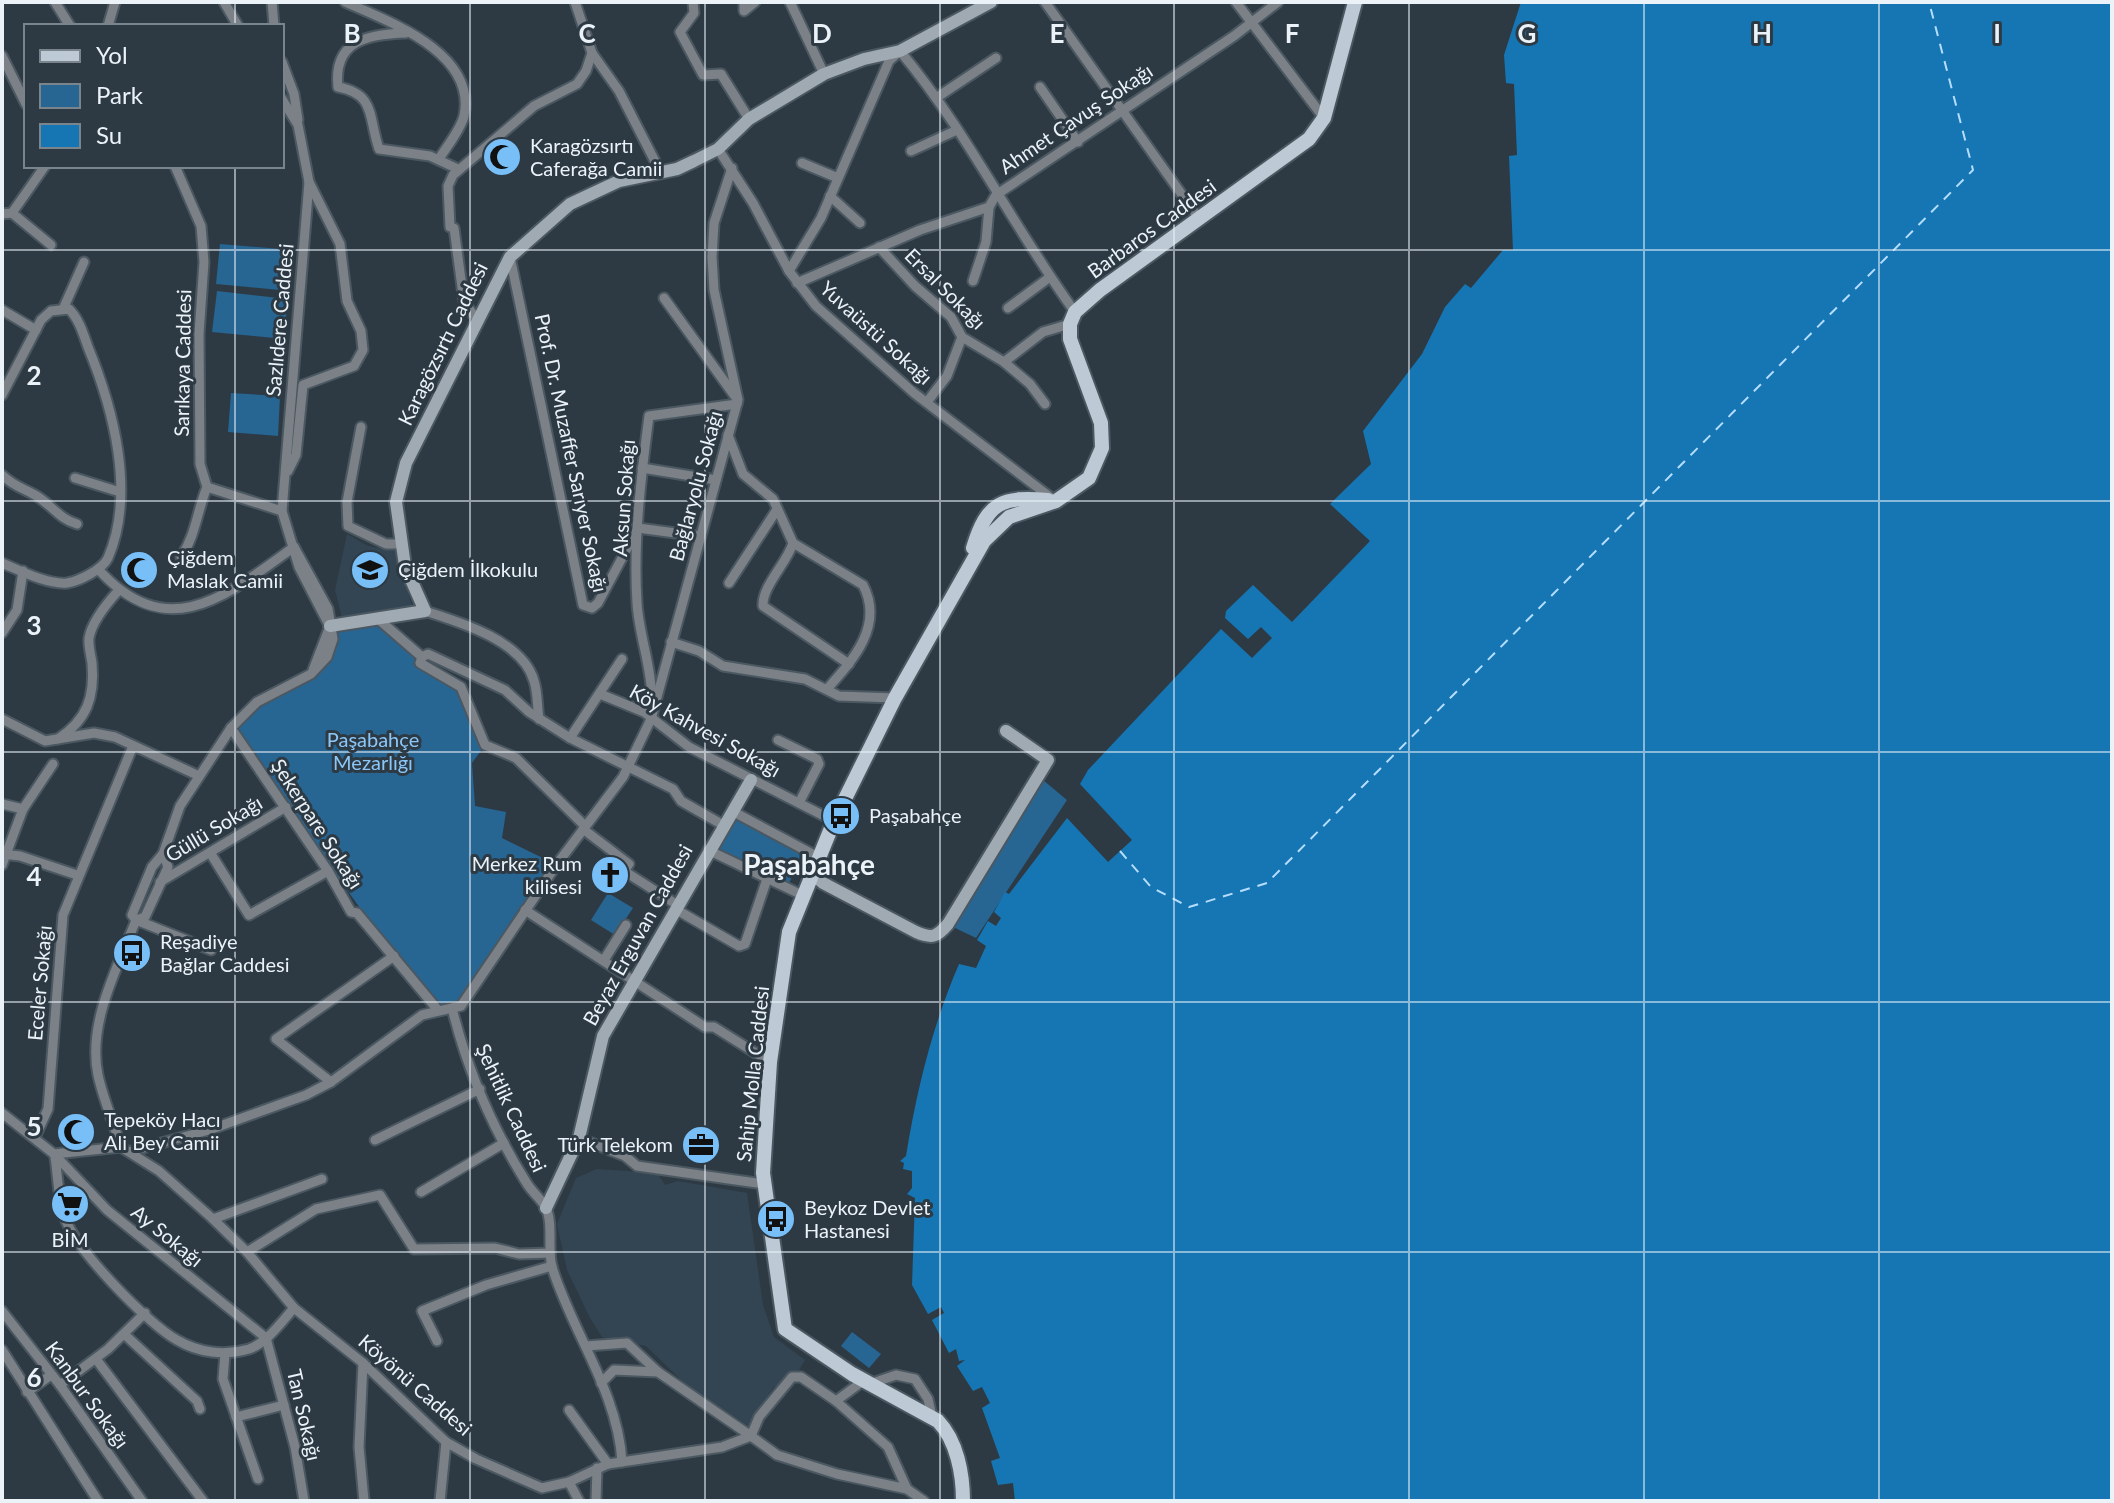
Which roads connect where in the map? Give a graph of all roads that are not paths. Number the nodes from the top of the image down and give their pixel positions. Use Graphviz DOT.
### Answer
graph roads {
  1 [pos="55,2"];
  2 [pos="115,2"];
  3 [pos="224,2"];
  4 [pos="272,2"];
  5 [pos="345,2"];
  6 [pos="575,2"];
  7 [pos="693,2"];
  8 [pos="744,2"];
  9 [pos="755,2"];
  10 [pos="790,2"];
  11 [pos="1045,2"];
  12 [pos="1236,2"];
  13 [pos="1278,2"];
  14 [pos="1355,2"];
  15 [pos="982,5"];
  16 [pos="1251,23"];
  17 [pos="69,24"];
  18 [pos="109,24"];
  19 [pos="237,24"];
  20 [pos="274,24"];
  21 [pos="406,33"];
  22 [pos="900,51"];
  23 [pos="592,53"];
  24 [pos="2,56"];
  25 [pos="996,58"];
  26 [pos="284,67"];
  27 [pos="824,74"];
  28 [pos="1040,87"];
  29 [pos="936,98"];
  30 [pos="24,100"];
  31 [pos="284,102"];
  32 [pos="1122,108"];
  33 [pos="1324,118"];
  34 [pos="749,119"];
  35 [pos="298,125"];
  36 [pos="957,130"];
  37 [pos="1078,142"];
  38 [pos="718,149"];
  39 [pos="911,151"];
  40 [pos="439,159"];
  41 [pos="802,163"];
  42 [pos="43,168"];
  43 [pos="176,168"];
  44 [pos="732,168"];
  45 [pos="458,169"];
  46 [pos="661,173"];
  47 [pos="838,178"];
  48 [pos="309,182"];
  49 [pos="996,195"];
  50 [pos="830,196"];
  51 [pos="989,207"];
  52 [pos="7,213"];
  53 [pos="1200,220"];
  54 [pos="860,223"];
  55 [pos="51,245"];
  56 [pos="879,247"];
  57 [pos="510,257"];
  58 [pos="84,262"];
  59 [pos="789,271"];
  60 [pos="1050,277"];
  61 [pos="973,281"];
  62 [pos="797,283"];
  63 [pos="664,298"];
  64 [pos="64,307"];
  65 [pos="1008,308"];
  66 [pos="2,310"];
  67 [pos="1073,318"];
  68 [pos="478,321"];
  69 [pos="36,330"];
  70 [pos="962,337"];
  71 [pos="1004,362"];
  72 [pos="2,395"];
  73 [pos="737,402"];
  74 [pos="927,402"];
  75 [pos="1045,404"];
  76 [pos="361,427"];
  77 [pos="728,435"];
  78 [pos="642,468"];
  79 [pos="2,475"];
  80 [pos="285,477"];
  81 [pos="75,478"];
  82 [pos="716,480"];
  83 [pos="207,487"];
  84 [pos="120,492"];
  85 [pos="1056,501"];
  86 [pos="282,511"];
  87 [pos="776,511"];
  88 [pos="77,524"];
  89 [pos="638,528"];
  90 [pos="698,536"];
  91 [pos="793,543"];
  92 [pos="402,544"];
  93 [pos="294,547"];
  94 [pos="181,557"];
  95 [pos="2,563"];
  96 [pos="98,569"];
  97 [pos="23,571"];
  98 [pos="729,583"];
  99 [pos="119,590"];
  100 [pos="425,611"];
  101 [pos="377,618"];
  102 [pos="330,626"];
  103 [pos="2,633"];
  104 [pos="671,642"];
  105 [pos="422,657"];
  106 [pos="622,659"];
  107 [pos="849,664"];
  108 [pos="828,688"];
  109 [pos="600,694"];
  110 [pos="895,698"];
  111 [pos="2,719"];
  112 [pos="539,719"];
  113 [pos="651,719"];
  114 [pos="231,728"];
  115 [pos="1006,731"];
  116 [pos="570,738"];
  117 [pos="778,740"];
  118 [pos="55,742"];
  119 [pos="133,746"];
  120 [pos="53,764"];
  121 [pos="629,765"];
  122 [pos="197,775"];
  123 [pos="751,780"];
  124 [pos="799,803"];
  125 [pos="2,804"];
  126 [pos="286,807"];
  127 [pos="23,809"];
  128 [pos="732,811"];
  129 [pos="834,821"];
  130 [pos="723,825"];
  131 [pos="584,828"];
  132 [pos="708,850"];
  133 [pos="4,854"];
  134 [pos="163,854"];
  135 [pos="211,854"];
  136 [pos="818,857"];
  137 [pos="2,865"];
  138 [pos="328,871"];
  139 [pos="811,873"];
  140 [pos="77,875"];
  141 [pos="767,879"];
  142 [pos="160,882"];
  143 [pos="802,895"];
  144 [pos="678,908"];
  145 [pos="525,910"];
  146 [pos="136,920"];
  147 [pos="626,925"];
  148 [pos="211,950"];
  149 [pos="394,956"];
  150 [pos="604,960"];
  151 [pos="637,980"];
  152 [pos="452,1008"];
  153 [pos="437,1009"];
  154 [pos="770,1062"];
  155 [pos="331,1082"];
  156 [pos="480,1089"];
  157 [pos="2,1113"];
  158 [pos="35,1137"];
  159 [pos="579,1138"];
  160 [pos="375,1140"];
  161 [pos="504,1143"];
  162 [pos="121,1147"];
  163 [pos="132,1151"];
  164 [pos="54,1154"];
  165 [pos="322,1179"];
  166 [pos="764,1184"];
  167 [pos="421,1192"];
  168 [pos="546,1208"];
  169 [pos="213,1219"];
  170 [pos="247,1252"];
  171 [pos="550,1253"];
  172 [pos="552,1266"];
  173 [pos="294,1308"];
  174 [pos="2,1311"];
  175 [pos="145,1313"];
  176 [pos="124,1334"];
  177 [pos="266,1338"];
  178 [pos="437,1341"];
  179 [pos="586,1346"];
  180 [pos="3,1352"];
  181 [pos="225,1354"];
  182 [pos="96,1359"];
  183 [pos="363,1363"];
  184 [pos="658,1372"];
  185 [pos="51,1375"];
  186 [pos="867,1382"];
  187 [pos="601,1383"];
  188 [pos="60,1385"];
  189 [pos="27,1392"];
  190 [pos="836,1401"];
  191 [pos="284,1405"];
  192 [pos="200,1409"];
  193 [pos="569,1410"];
  194 [pos="236,1417"];
  195 [pos="932,1417"];
  196 [pos="751,1436"];
  197 [pos="446,1442"];
  198 [pos="622,1462"];
  199 [pos="608,1464"];
  200 [pos="597,1468"];
  201 [pos="258,1479"];
  202 [pos="569,1482"];
  203 [pos="907,1489"];
  204 [pos="98,1501"];
  205 [pos="142,1501"];
  206 [pos="203,1501"];
  207 [pos="304,1501"];
  208 [pos="364,1501"];
  209 [pos="440,1501"];
  210 [pos="579,1501"];
  211 [pos="596,1501"];
  212 [pos="924,1501"];
  213 [pos="963,1501"];
  1 -- 17 [label="street"];
  2 -- 18 [label="street"];
  3 -- 19 [label="street"];
  4 -- 20 [label="street"];
  5 -- 21 [label="street"];
  6 -- 23 [label="street"];
  7 -- 34 [label="street"];
  8 -- 9 [label="street"];
  10 -- 27 [label="street"];
  11 -- 32 [label="street"];
  12 -- 16 [label="street"];
  13 -- 16 [label="street, Ahmet Çavuş Sokağı"];
  14 -- 33 [label="main road, Barbaros Caddesi"];
  15 -- 22 [label="street, Karagözsırtı Caddesi"];
  16 -- 32 [label="street, Ahmet Çavuş Sokağı"];
  16 -- 33 [label="street"];
  21 -- 40 [label="street"];
  21 -- 40 [label="street"];
  22 -- 27 [label="street, Karagözsırtı Caddesi"];
  22 -- 29 [label="street"];
  22 -- 47 [label="street"];
  23 -- 45 [label="street"];
  23 -- 46 [label="street"];
  24 -- 30 [label="street"];
  25 -- 29 [label="street"];
  26 -- 35 [label="street"];
  27 -- 34 [label="street, Karagözsırtı Caddesi"];
  28 -- 37 [label="street"];
  29 -- 36 [label="street"];
  31 -- 35 [label="street, Sazlıdere Caddesi"];
  32 -- 37 [label="street, Ahmet Çavuş Sokağı"];
  32 -- 53 [label="street"];
  33 -- 53 [label="main road, Barbaros Caddesi"];
  34 -- 38 [label="street, Karagözsırtı Caddesi"];
  35 -- 48 [label="street, Sazlıdere Caddesi"];
  36 -- 39 [label="street"];
  36 -- 49 [label="street"];
  37 -- 49 [label="street, Ahmet Çavuş Sokağı"];
  38 -- 44 [label="street, Yuvaüstü Sokağı"];
  38 -- 46 [label="street, Karagözsırtı Caddesi"];
  40 -- 45 [label="street"];
  41 -- 47 [label="street"];
  42 -- 52 [label="street"];
  43 -- 83 [label="street, Sarıkaya Caddesi"];
  44 -- 59 [label="street, Yuvaüstü Sokağı"];
  44 -- 73 [label="street, Bağlaryolu Sokağı"];
  45 -- 68 [label="street"];
  46 -- 57 [label="street, Karagözsırtı Caddesi"];
  47 -- 50 [label="street"];
  48 -- 80 [label="street, Sazlıdere Caddesi"];
  48 -- 80 [label="street"];
  49 -- 51 [label="street, Ahmet Çavuş Sokağı"];
  49 -- 60 [label="street"];
  50 -- 54 [label="street"];
  50 -- 59 [label="street"];
  51 -- 56 [label="street"];
  51 -- 61 [label="street"];
  52 -- 55 [label="street"];
  53 -- 67 [label="main road, Barbaros Caddesi"];
  56 -- 62 [label="street"];
  56 -- 70 [label="street, Ersal Sokağı"];
  57 -- 68 [label="street, Karagözsırtı Caddesi"];
  57 -- 89 [label="street, Prof. Dr. Muzaffer Sarıyer Sokağı"];
  58 -- 64 [label="street"];
  59 -- 62 [label="street, Yuvaüstü Sokağı"];
  60 -- 65 [label="street"];
  60 -- 67 [label="street"];
  62 -- 74 [label="street, Yuvaüstü Sokağı"];
  63 -- 73 [label="street"];
  64 -- 69 [label="street"];
  64 -- 84 [label="street"];
  66 -- 69 [label="street"];
  67 -- 71 [label="street"];
  67 -- 85 [label="main road"];
  68 -- 92 [label="street, Karagözsırtı Caddesi"];
  69 -- 72 [label="street"];
  70 -- 71 [label="street, Ersal Sokağı"];
  70 -- 74 [label="street"];
  71 -- 75 [label="street, Ersal Sokağı"];
  73 -- 77 [label="street, Bağlaryolu Sokağı"];
  73 -- 78 [label="street, Aksun Sokağı"];
  74 -- 85 [label="street, Yuvaüstü Sokağı"];
  76 -- 92 [label="street"];
  77 -- 82 [label="street, Bağlaryolu Sokağı"];
  77 -- 87 [label="street"];
  78 -- 82 [label="street"];
  78 -- 89 [label="street, Aksun Sokağı"];
  79 -- 88 [label="street"];
  80 -- 86 [label="street, Sazlıdere Caddesi"];
  81 -- 84 [label="street"];
  82 -- 90 [label="street, Bağlaryolu Sokağı"];
  83 -- 86 [label="street"];
  83 -- 94 [label="street"];
  84 -- 96 [label="street"];
  85 -- 110 [label="main road"];
  86 -- 93 [label="street, Sazlıdere Caddesi"];
  87 -- 91 [label="street"];
  87 -- 98 [label="street"];
  89 -- 90 [label="street"];
  89 -- 113 [label="street, Aksun Sokağı"];
  90 -- 104 [label="street, Bağlaryolu Sokağı"];
  91 -- 107 [label="street"];
  91 -- 107 [label="street"];
  92 -- 100 [label="street, Karagözsırtı Caddesi"];
  93 -- 99 [label="street"];
  93 -- 102 [label="street, Sazlıdere Caddesi"];
  95 -- 97 [label="street"];
  96 -- 97 [label="street"];
  96 -- 99 [label="street"];
  97 -- 103 [label="street"];
  99 -- 118 [label="street"];
  100 -- 101 [label="street"];
  100 -- 112 [label="street"];
  101 -- 102 [label="street"];
  101 -- 105 [label="street"];
  102 -- 114 [label="street"];
  104 -- 108 [label="street"];
  104 -- 113 [label="street, Bağlaryolu Sokağı"];
  105 -- 112 [label="street"];
  105 -- 131 [label="street"];
  106 -- 109 [label="street"];
  107 -- 108 [label="street"];
  108 -- 110 [label="street"];
  109 -- 113 [label="street, Köy Kahvesi Sokağı"];
  109 -- 116 [label="street"];
  110 -- 129 [label="main road"];
  111 -- 118 [label="street"];
  112 -- 116 [label="street"];
  113 -- 121 [label="street"];
  113 -- 123 [label="street, Köy Kahvesi Sokağı"];
  114 -- 122 [label="street"];
  114 -- 126 [label="street, Şekerpare Sokağı"];
  115 -- 139 [label="street"];
  116 -- 121 [label="street"];
  117 -- 124 [label="street"];
  118 -- 119 [label="street"];
  119 -- 122 [label="street"];
  119 -- 140 [label="street, Eceler Sokağı"];
  120 -- 127 [label="street"];
  121 -- 130 [label="street"];
  121 -- 131 [label="street"];
  122 -- 134 [label="street"];
  123 -- 124 [label="street, Köy Kahvesi Sokağı"];
  123 -- 128 [label="street, Beyaz Erguvan Caddesi"];
  124 -- 129 [label="street, Köy Kahvesi Sokağı"];
  125 -- 127 [label="street"];
  126 -- 135 [label="street, Güllü Sokağı"];
  126 -- 138 [label="street, Şekerpare Sokağı"];
  127 -- 133 [label="street"];
  128 -- 130 [label="street, Beyaz Erguvan Caddesi"];
  128 -- 136 [label="street"];
  129 -- 136 [label="main road"];
  130 -- 132 [label="street, Beyaz Erguvan Caddesi"];
  131 -- 144 [label="street"];
  131 -- 145 [label="street"];
  132 -- 141 [label="street"];
  132 -- 144 [label="street, Beyaz Erguvan Caddesi"];
  133 -- 137 [label="street"];
  133 -- 140 [label="street"];
  134 -- 142 [label="street"];
  134 -- 146 [label="street"];
  135 -- 138 [label="street"];
  135 -- 142 [label="street, Güllü Sokağı"];
  136 -- 139 [label="main road"];
  138 -- 149 [label="street, Şekerpare Sokağı"];
  139 -- 143 [label="main road"];
  140 -- 158 [label="street, Eceler Sokağı"];
  141 -- 143 [label="street"];
  141 -- 144 [label="street"];
  142 -- 146 [label="street"];
  143 -- 154 [label="main road, Sahip Molla Caddesi"];
  144 -- 151 [label="street, Beyaz Erguvan Caddesi"];
  145 -- 150 [label="street"];
  145 -- 152 [label="street"];
  146 -- 148 [label="street"];
  146 -- 162 [label="street"];
  147 -- 150 [label="street"];
  149 -- 153 [label="street, Şekerpare Sokağı"];
  149 -- 155 [label="street"];
  150 -- 151 [label="street"];
  151 -- 154 [label="street"];
  151 -- 159 [label="street, Beyaz Erguvan Caddesi"];
  152 -- 153 [label="street"];
  152 -- 156 [label="street, Şehitlik Caddesi"];
  153 -- 155 [label="street"];
  154 -- 166 [label="main road, Sahip Molla Caddesi"];
  155 -- 163 [label="street"];
  156 -- 160 [label="street"];
  156 -- 161 [label="street, Şehitlik Caddesi"];
  157 -- 158 [label="street, Ay Sokağı"];
  158 -- 164 [label="street, Ay Sokağı"];
  159 -- 166 [label="street"];
  159 -- 168 [label="street, Beyaz Erguvan Caddesi"];
  161 -- 167 [label="street"];
  161 -- 168 [label="street, Şehitlik Caddesi"];
  162 -- 163 [label="street, Köyönü Caddesi"];
  162 -- 164 [label="street"];
  163 -- 169 [label="street, Köyönü Caddesi"];
  164 -- 175 [label="street"];
  164 -- 177 [label="street, Ay Sokağı"];
  165 -- 169 [label="street"];
  166 -- 186 [label="main road, Sahip Molla Caddesi"];
  168 -- 171 [label="street"];
  169 -- 170 [label="street, Köyönü Caddesi"];
  170 -- 171 [label="street"];
  170 -- 173 [label="street, Köyönü Caddesi"];
  171 -- 172 [label="street"];
  172 -- 178 [label="street"];
  172 -- 179 [label="street"];
  173 -- 177 [label="street"];
  173 -- 183 [label="street, Köyönü Caddesi"];
  174 -- 185 [label="street, Kanbur Sokağı"];
  175 -- 176 [label="street"];
  175 -- 181 [label="street"];
  176 -- 182 [label="street"];
  176 -- 192 [label="street"];
  177 -- 181 [label="street"];
  177 -- 191 [label="street, Tan Sokağı"];
  179 -- 184 [label="street"];
  179 -- 187 [label="street"];
  180 -- 189 [label="street"];
  181 -- 194 [label="street"];
  182 -- 188 [label="street"];
  182 -- 206 [label="street"];
  183 -- 197 [label="street, Köyönü Caddesi"];
  183 -- 208 [label="street"];
  184 -- 187 [label="street"];
  184 -- 196 [label="street"];
  185 -- 188 [label="street, Kanbur Sokağı"];
  185 -- 189 [label="street"];
  186 -- 190 [label="street"];
  186 -- 195 [label="main road, Sahip Molla Caddesi"];
  186 -- 195 [label="street"];
  187 -- 198 [label="street"];
  188 -- 205 [label="street, Kanbur Sokağı"];
  189 -- 204 [label="street"];
  190 -- 196 [label="street"];
  190 -- 203 [label="street"];
  191 -- 194 [label="street"];
  191 -- 207 [label="street, Tan Sokağı"];
  193 -- 199 [label="street"];
  194 -- 201 [label="street"];
  195 -- 213 [label="main road, Sahip Molla Caddesi"];
  196 -- 198 [label="street, Köyönü Caddesi"];
  196 -- 203 [label="street"];
  197 -- 202 [label="street, Köyönü Caddesi"];
  197 -- 209 [label="street"];
  198 -- 199 [label="street, Köyönü Caddesi"];
  199 -- 200 [label="street, Köyönü Caddesi"];
  200 -- 202 [label="street, Köyönü Caddesi"];
  200 -- 211 [label="street"];
  202 -- 210 [label="street"];
  203 -- 212 [label="street"];
}
